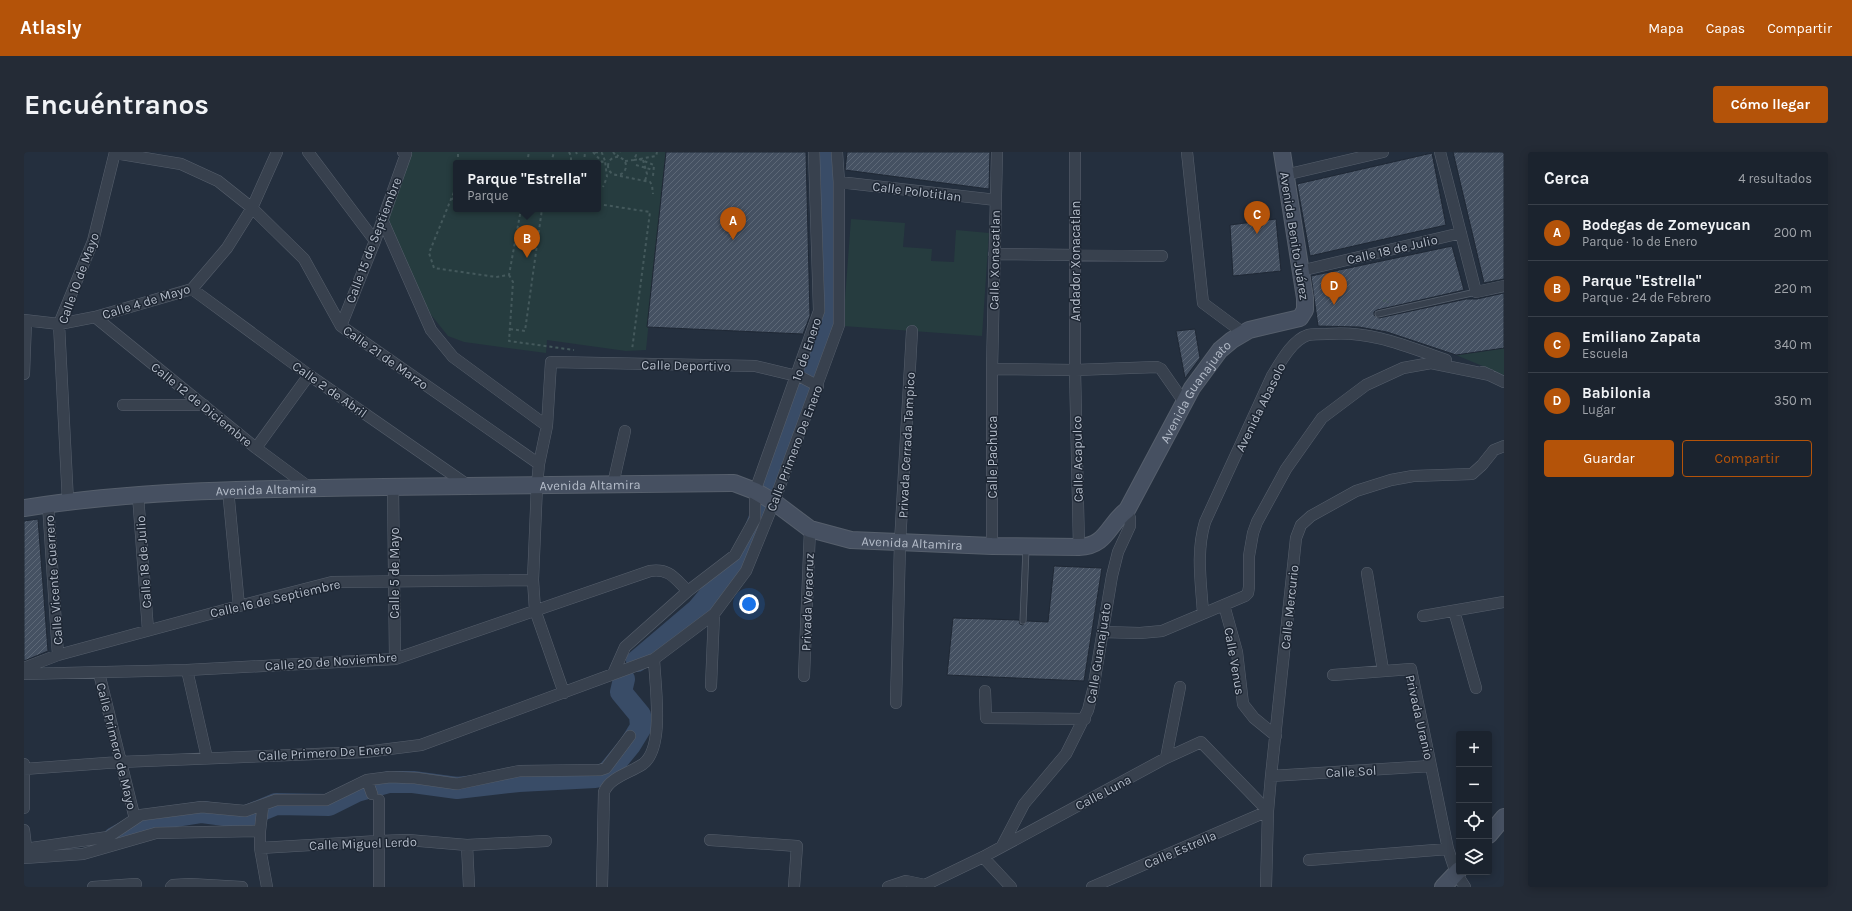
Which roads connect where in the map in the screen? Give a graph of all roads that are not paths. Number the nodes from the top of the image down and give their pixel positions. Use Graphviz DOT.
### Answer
graph roads {
  1 [pos="115,152"];
  2 [pos="277,152"];
  3 [pos="308,152"];
  4 [pos="814,152"];
  5 [pos="837,152"];
  6 [pos="998,152"];
  7 [pos="1075,152"];
  8 [pos="1187,152"];
  9 [pos="1282,152"];
  10 [pos="1383,152"];
  11 [pos="1440,152"];
  12 [pos="404,153"];
  13 [pos="1285,175"];
  14 [pos="839,182"];
  15 [pos="996,200"];
  16 [pos="252,208"];
  17 [pos="382,219"];
  18 [pos="1461,233"];
  19 [pos="375,241"];
  20 [pos="994,254"];
  21 [pos="1074,255"];
  22 [pos="1162,256"];
  23 [pos="1300,271"];
  24 [pos="1504,286"];
  25 [pos="192,289"];
  26 [pos="1476,292"];
  27 [pos="1379,312"];
  28 [pos="95,317"];
  29 [pos="1300,318"];
  30 [pos="25,320"];
  31 [pos="60,324"];
  32 [pos="341,326"];
  33 [pos="912,331"];
  34 [pos="1242,332"];
  35 [pos="1308,335"];
  36 [pos="992,369"];
  37 [pos="1075,370"];
  38 [pos="24,374"];
  39 [pos="308,374"];
  40 [pos="1490,375"];
  41 [pos="799,376"];
  42 [pos="1504,382"];
  43 [pos="816,384"];
  44 [pos="1184,402"];
  45 [pos="123,405"];
  46 [pos="204,405"];
  47 [pos="547,426"];
  48 [pos="625,431"];
  49 [pos="1504,446"];
  50 [pos="256,448"];
  51 [pos="539,464"];
  52 [pos="613,484"];
  53 [pos="537,485"];
  54 [pos="470,486"];
  55 [pos="393,487"];
  56 [pos="310,488"];
  57 [pos="228,489"];
  58 [pos="755,491"];
  59 [pos="138,495"];
  60 [pos="68,502"];
  61 [pos="774,502"];
  62 [pos="48,504"];
  63 [pos="24,508"];
  64 [pos="1127,510"];
  65 [pos="810,528"];
  66 [pos="900,543"];
  67 [pos="992,546"];
  68 [pos="1026,546"];
  69 [pos="1079,547"];
  70 [pos="1367,573"];
  71 [pos="533,580"];
  72 [pos="393,581"];
  73 [pos="688,591"];
  74 [pos="1504,602"];
  75 [pos="1224,605"];
  76 [pos="239,606"];
  77 [pos="535,610"];
  78 [pos="1454,611"];
  79 [pos="1203,613"];
  80 [pos="714,614"];
  81 [pos="1423,616"];
  82 [pos="1023,621"];
  83 [pos="148,630"];
  84 [pos="1102,632"];
  85 [pos="58,655"];
  86 [pos="395,659"];
  87 [pos="654,660"];
  88 [pos="24,668"];
  89 [pos="187,670"];
  90 [pos="1383,670"];
  91 [pos="99,673"];
  92 [pos="24,674"];
  93 [pos="613,674"];
  94 [pos="1333,675"];
  95 [pos="804,676"];
  96 [pos="710,686"];
  97 [pos="1180,688"];
  98 [pos="1476,688"];
  99 [pos="985,691"];
  100 [pos="564,693"];
  101 [pos="896,703"];
  102 [pos="1085,719"];
  103 [pos="630,736"];
  104 [pos="1276,736"];
  105 [pos="207,758"];
  106 [pos="1166,758"];
  107 [pos="120,762"];
  108 [pos="1431,766"];
  109 [pos="24,767"];
  110 [pos="1271,776"];
  111 [pos="367,780"];
  112 [pos="263,805"];
  113 [pos="24,808"];
  114 [pos="1268,812"];
  115 [pos="1504,817"];
  116 [pos="135,819"];
  117 [pos="260,826"];
  118 [pos="24,830"];
  119 [pos="1492,831"];
  120 [pos="710,840"];
  121 [pos="379,841"];
  122 [pos="546,841"];
  123 [pos="467,845"];
  124 [pos="1002,846"];
  125 [pos="25,848"];
  126 [pos="260,848"];
  127 [pos="1448,848"];
  128 [pos="983,857"];
  129 [pos="24,858"];
  130 [pos="1309,860"];
  131 [pos="1456,866"];
  132 [pos="1456,873"];
  133 [pos="1460,875"];
  134 [pos="136,884"];
  135 [pos="190,885"];
  136 [pos="116,886"];
  137 [pos="172,886"];
  138 [pos="924,886"];
  139 [pos="93,887"];
  140 [pos="242,887"];
  141 [pos="267,887"];
  142 [pos="379,887"];
  143 [pos="469,887"];
  144 [pos="602,887"];
  145 [pos="794,887"];
  146 [pos="888,887"];
  147 [pos="1011,887"];
  148 [pos="1092,887"];
  149 [pos="1266,887"];
  150 [pos="1443,887"];
  151 [pos="1465,887"];
  1 -- 16 [label="street, Calle 21 de Marzo"];
  1 -- 31 [label="street, Calle 10 de Mayo"];
  2 -- 16 [label="street, Calle 4 de Mayo"];
  3 -- 19 [label="street"];
  4 -- 41 [label="street, 1o de Enero"];
  5 -- 14 [label="street, Calle Primero De Enero"];
  6 -- 15 [label="street, Calle Xonacatlan"];
  7 -- 21 [label="street, Andador Xonacatlan"];
  8 -- 34 [label="street"];
  9 -- 13 [label="street, Avenida Benito Juárez"];
  10 -- 13 [label="street"];
  11 -- 18 [label="street"];
  12 -- 17 [label="street, Calle 15 de Septiembre"];
  13 -- 23 [label="street, Avenida Benito Juárez"];
  14 -- 15 [label="street, Calle Polotitlan"];
  14 -- 43 [label="street, Calle Primero De Enero"];
  15 -- 20 [label="street, Calle Xonacatlan"];
  16 -- 25 [label="street, Calle 4 de Mayo"];
  16 -- 32 [label="street, Calle 21 de Marzo"];
  17 -- 19 [label="street, Calle 15 de Septiembre"];
  17 -- 47 [label="street"];
  18 -- 23 [label="street, Calle 18 de Julio"];
  18 -- 26 [label="street"];
  19 -- 32 [label="street, Calle 15 de Septiembre"];
  20 -- 21 [label="street"];
  20 -- 36 [label="street, Calle Xonacatlan"];
  21 -- 22 [label="street"];
  21 -- 37 [label="street, Andador Xonacatlan"];
  23 -- 29 [label="street, Avenida Benito Juárez"];
  24 -- 26 [label="street"];
  25 -- 28 [label="street, Calle 4 de Mayo"];
  25 -- 39 [label="street, Calle 2 de Abril"];
  26 -- 27 [label="lane"];
  28 -- 31 [label="street, Calle 4 de Mayo"];
  28 -- 46 [label="street, Calle 12 de Diciembre"];
  29 -- 34 [label="street, Avenida Guanajuato"];
  29 -- 35 [label="street"];
  30 -- 31 [label="street, Calle 4 de Mayo"];
  30 -- 38 [label="street"];
  31 -- 60 [label="street, Calle 10 de Mayo"];
  32 -- 51 [label="street, Calle 21 de Marzo"];
  33 -- 66 [label="street, Privada Cerrada Tampico"];
  34 -- 44 [label="street, Avenida Guanajuato"];
  35 -- 40 [label="street"];
  35 -- 79 [label="street, Avenida Abasolo"];
  36 -- 37 [label="street"];
  36 -- 67 [label="street, Calle Pachuca"];
  37 -- 44 [label="street"];
  37 -- 69 [label="street, Calle Acapulco"];
  39 -- 50 [label="street"];
  39 -- 54 [label="street, Calle 2 de Abril"];
  40 -- 42 [label="street"];
  40 -- 75 [label="street"];
  41 -- 43 [label="street, Calle Deportivo"];
  41 -- 47 [label="street, Calle Deportivo"];
  41 -- 58 [label="street, 1o de Enero"];
  43 -- 61 [label="street, Calle Primero De Enero"];
  44 -- 64 [label="street, Avenida Guanajuato"];
  45 -- 46 [label="street"];
  46 -- 50 [label="street, Calle 12 de Diciembre"];
  47 -- 51 [label="street"];
  48 -- 52 [label="street"];
  49 -- 104 [label="street, Calle Mercurio"];
  50 -- 56 [label="street, Calle 12 de Diciembre"];
  51 -- 53 [label="street"];
  52 -- 53 [label="street, Avenida Altamira"];
  52 -- 58 [label="street, Avenida Altamira"];
  53 -- 54 [label="street, Avenida Altamira"];
  53 -- 71 [label="street"];
  54 -- 55 [label="street, Avenida Altamira"];
  55 -- 56 [label="street, Avenida Altamira"];
  55 -- 72 [label="street, Calle 5 de Mayo"];
  56 -- 57 [label="street, Avenida Altamira"];
  57 -- 59 [label="street, Avenida Altamira"];
  57 -- 76 [label="street"];
  58 -- 61 [label="street, Avenida Altamira"];
  58 -- 73 [label="street, Calle Primero De Enero"];
  59 -- 60 [label="street, Avenida Altamira"];
  59 -- 83 [label="street, Calle 18 de Julio"];
  60 -- 62 [label="street, Avenida Altamira"];
  61 -- 65 [label="street, Avenida Altamira"];
  61 -- 80 [label="street, Calle Primero De Enero"];
  62 -- 63 [label="street, Avenida Altamira"];
  62 -- 85 [label="street, Calle Vicente Guerrero"];
  64 -- 69 [label="street, Avenida Altamira"];
  64 -- 84 [label="street, Calle Guanajuato"];
  65 -- 66 [label="street, Avenida Altamira"];
  65 -- 95 [label="street, Privada Veracruz"];
  66 -- 67 [label="street, Avenida Altamira"];
  66 -- 101 [label="street, Privada Cerrada Tampico"];
  67 -- 68 [label="street, Avenida Altamira"];
  68 -- 69 [label="street, Avenida Altamira"];
  68 -- 82 [label="lane"];
  70 -- 90 [label="street"];
  71 -- 72 [label="street, Calle 16 de Septiembre"];
  71 -- 77 [label="street"];
  72 -- 76 [label="street, Calle 16 de Septiembre"];
  72 -- 86 [label="street, Calle 5 de Mayo"];
  73 -- 77 [label="street, Calle 20 de Noviembre"];
  73 -- 93 [label="street, Calle Primero De Enero"];
  74 -- 78 [label="street"];
  75 -- 79 [label="street"];
  75 -- 104 [label="street, Calle Venus"];
  76 -- 83 [label="street, Calle 16 de Septiembre"];
  77 -- 86 [label="street, Calle 20 de Noviembre"];
  77 -- 100 [label="street"];
  78 -- 81 [label="street"];
  78 -- 98 [label="street"];
  79 -- 84 [label="street"];
  80 -- 87 [label="street, Calle Primero De Enero"];
  80 -- 96 [label="street"];
  83 -- 85 [label="street, Calle 16 de Septiembre"];
  84 -- 102 [label="street, Calle Guanajuato"];
  85 -- 88 [label="street, Calle 16 de Septiembre"];
  86 -- 89 [label="street, Calle 20 de Noviembre"];
  87 -- 93 [label="street, Calle Primero De Enero"];
  87 -- 144 [label="street"];
  89 -- 91 [label="street, Calle 20 de Noviembre"];
  89 -- 105 [label="street"];
  90 -- 94 [label="street, Privada Uranio"];
  90 -- 108 [label="street, Privada Uranio"];
  91 -- 92 [label="street, Calle 20 de Noviembre"];
  91 -- 107 [label="street, Calle Primero de Mayo"];
  93 -- 100 [label="street, Calle Primero De Enero"];
  97 -- 106 [label="street"];
  99 -- 102 [label="street"];
  100 -- 105 [label="street, Calle Primero De Enero"];
  102 -- 124 [label="street, Calle Guanajuato"];
  103 -- 111 [label="street"];
  104 -- 110 [label="street, Calle Mercurio"];
  105 -- 107 [label="street, Calle Primero De Enero"];
  106 -- 114 [label="street, Calle Luna"];
  106 -- 124 [label="street, Calle Luna"];
  107 -- 109 [label="street, Calle Primero De Enero"];
  107 -- 116 [label="street, Calle Primero de Mayo"];
  108 -- 110 [label="street, Calle Sol"];
  108 -- 127 [label="street"];
  109 -- 113 [label="street"];
  110 -- 114 [label="street, Calle Mercurio"];
  111 -- 112 [label="street"];
  111 -- 121 [label="street"];
  112 -- 116 [label="street"];
  112 -- 117 [label="street"];
  114 -- 148 [label="street, Calle Estrella"];
  114 -- 149 [label="street, Calle Mercurio"];
  115 -- 119 [label="street"];
  116 -- 125 [label="street"];
  117 -- 126 [label="street"];
  117 -- 129 [label="street"];
  118 -- 125 [label="street"];
  120 -- 145 [label="street"];
  121 -- 123 [label="street, Calle Miguel Lerdo"];
  121 -- 126 [label="street, Calle Miguel Lerdo"];
  121 -- 142 [label="street"];
  122 -- 123 [label="street, Calle Miguel Lerdo"];
  123 -- 143 [label="street"];
  124 -- 128 [label="street, Calle Luna"];
  126 -- 141 [label="street"];
  127 -- 130 [label="street"];
  127 -- 131 [label="street"];
  128 -- 138 [label="street, Calle Luna"];
  128 -- 147 [label="street"];
  132 -- 150 [label="street"];
  133 -- 151 [label="street"];
  134 -- 136 [label="street"];
  135 -- 137 [label="street"];
  135 -- 140 [label="street"];
  136 -- 139 [label="street"];
  138 -- 146 [label="street"];
}
